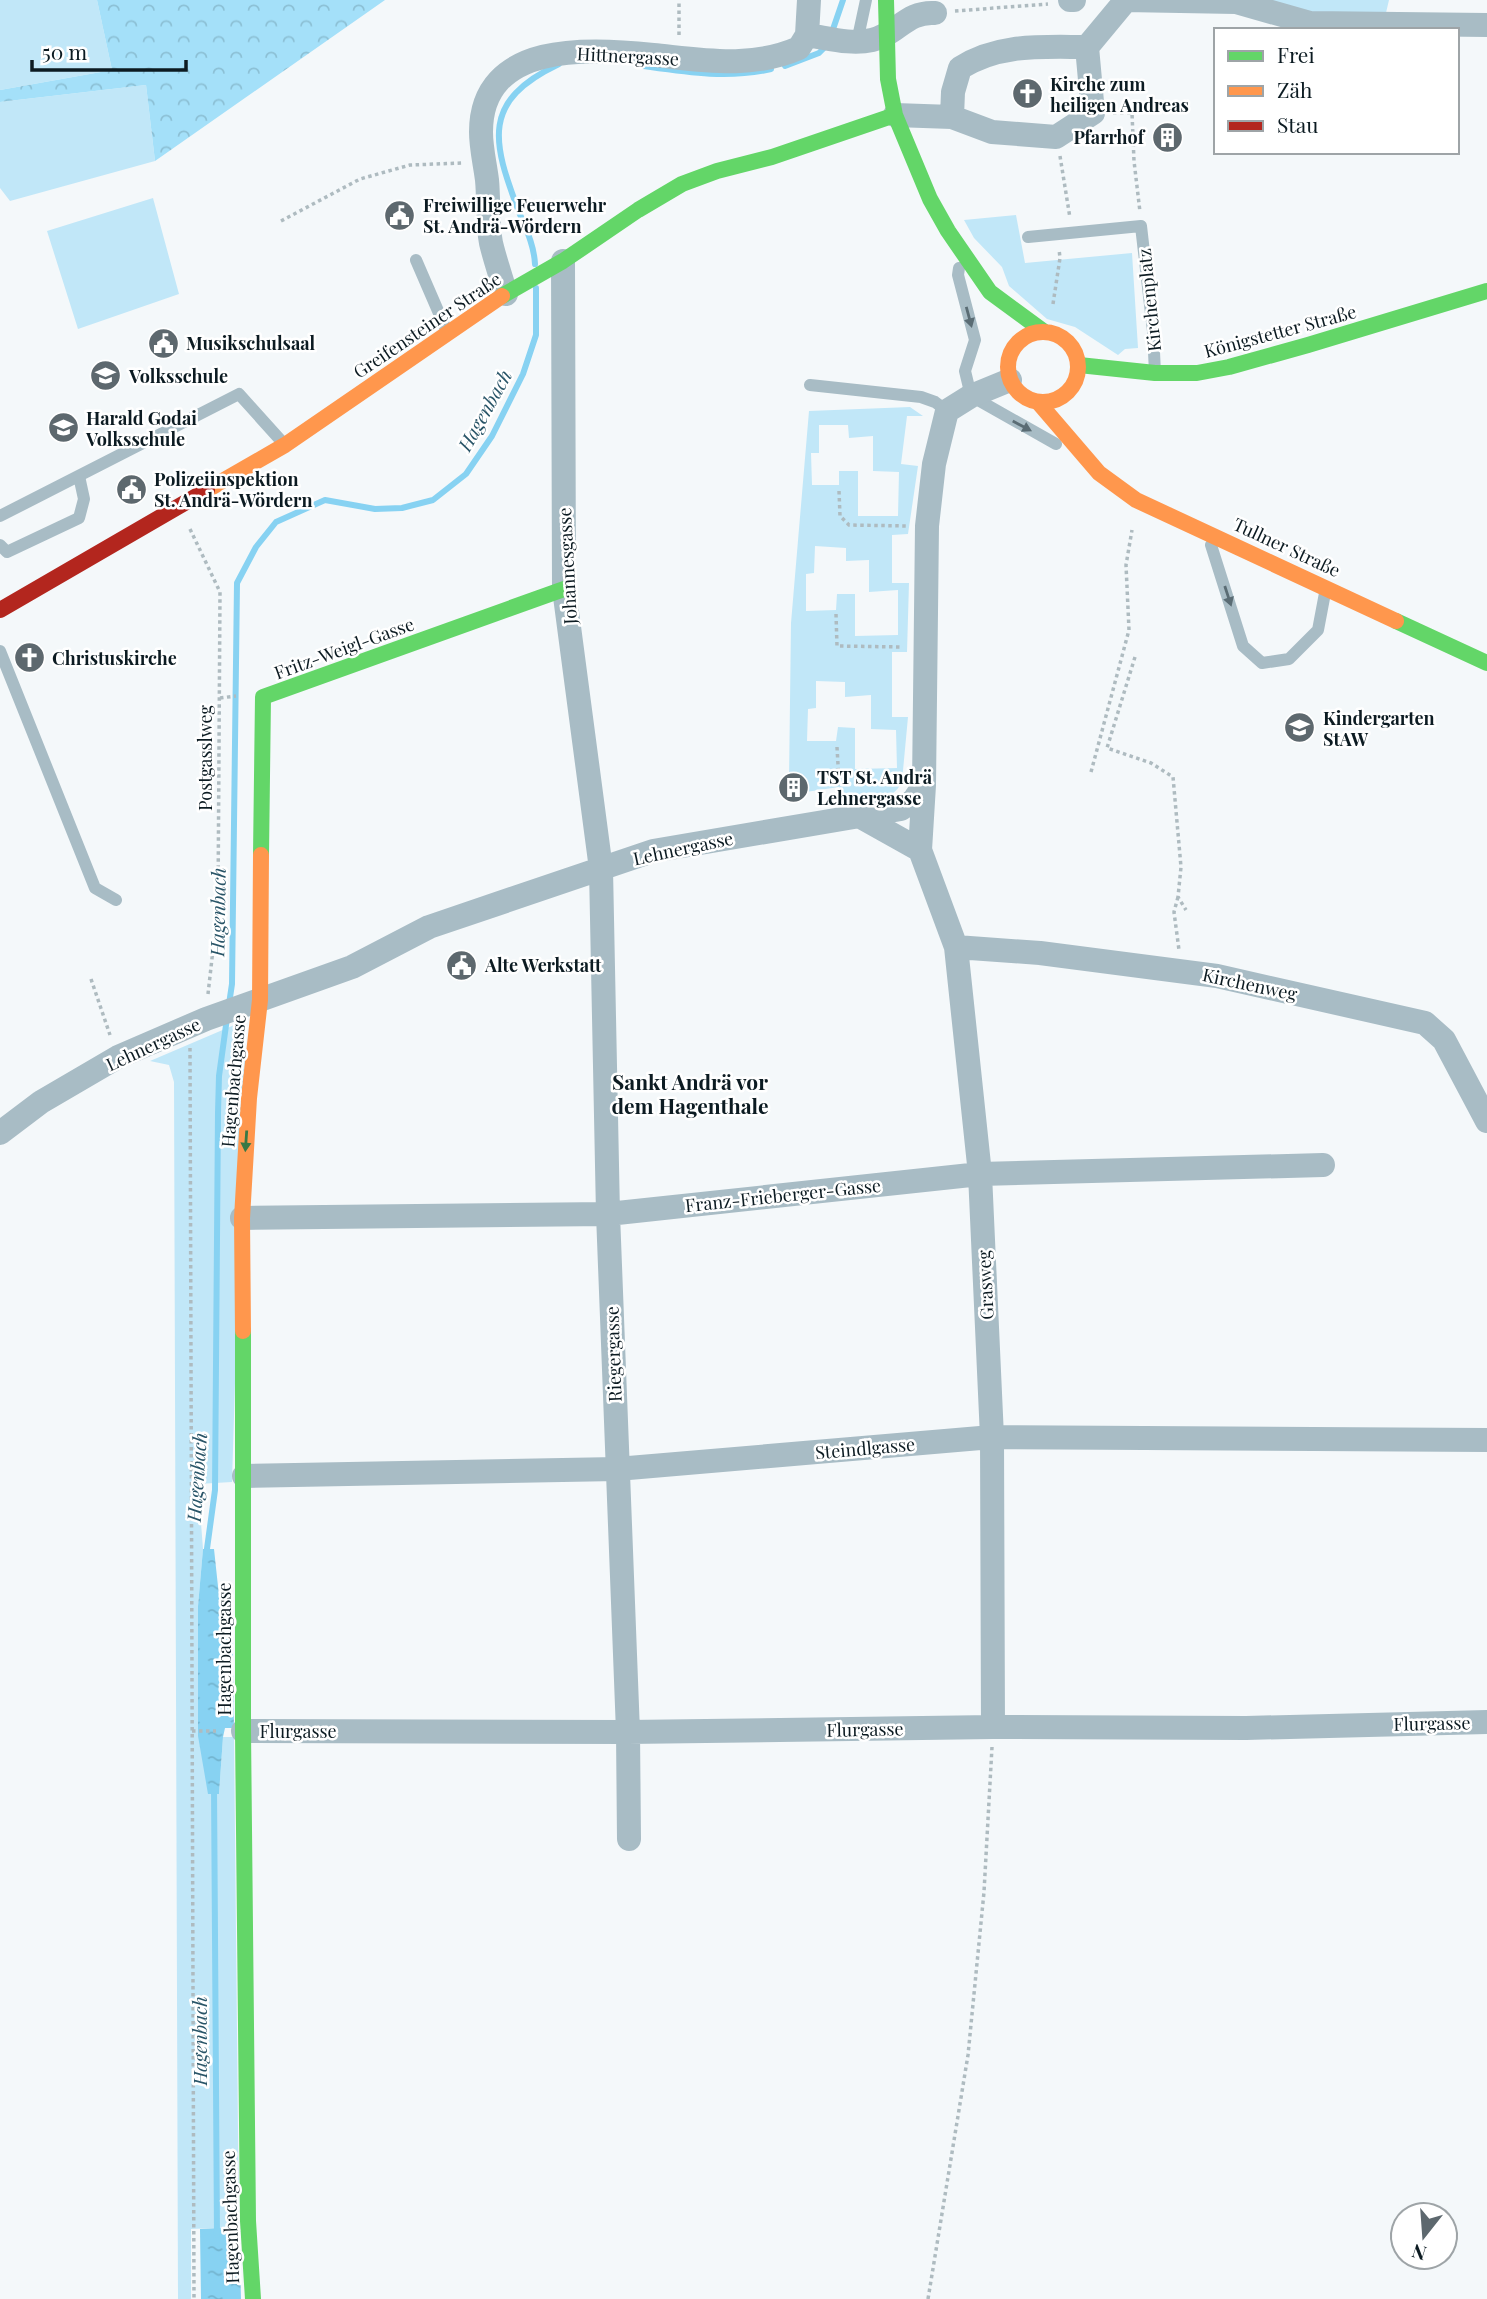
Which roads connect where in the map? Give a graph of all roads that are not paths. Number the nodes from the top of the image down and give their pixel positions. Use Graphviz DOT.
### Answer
graph roads {
  1 [pos="809,0"];
  2 [pos="866,0"];
  3 [pos="886,0"];
  4 [pos="1125,0"];
  5 [pos="1241,1"];
  6 [pos="935,13"];
  7 [pos="1487,25"];
  8 [pos="886,34"];
  9 [pos="813,36"];
  10 [pos="851,41"];
  11 [pos="1087,47"];
  12 [pos="895,115"];
  13 [pos="952,117"];
  14 [pos="1028,237"];
  15 [pos="960,250"];
  16 [pos="416,260"];
  17 [pos="555,266"];
  18 [pos="1487,291"];
  19 [pos="990,292"];
  20 [pos="506,294"];
  21 [pos="997,319"];
  22 [pos="1043,331"];
  23 [pos="448,334"];
  24 [pos="1079,365"];
  25 [pos="1155,373"];
  26 [pos="1010,380"];
  27 [pos="810,386"];
  28 [pos="971,396"];
  29 [pos="1038,402"];
  30 [pos="947,411"];
  31 [pos="1078,424"];
  32 [pos="285,445"];
  33 [pos="1079,449"];
  34 [pos="79,476"];
  35 [pos="0,516"];
  36 [pos="1207,531"];
  37 [pos="0,545"];
  38 [pos="1327,587"];
  39 [pos="564,589"];
  40 [pos="0,610"];
  41 [pos="0,651"];
  42 [pos="1487,663"];
  43 [pos="924,785"];
  44 [pos="851,818"];
  45 [pos="920,850"];
  46 [pos="601,869"];
  47 [pos="116,900"];
  48 [pos="956,947"];
  49 [pos="253,1002"];
  50 [pos="1487,1121"];
  51 [pos="0,1133"];
  52 [pos="1324,1165"];
  53 [pos="980,1174"];
  54 [pos="608,1213"];
  55 [pos="242,1218"];
  56 [pos="992,1437"];
  57 [pos="1487,1440"];
  58 [pos="617,1469"];
  59 [pos="244,1476"];
  60 [pos="1487,1722"];
  61 [pos="993,1727"];
  62 [pos="243,1731"];
  63 [pos="628,1731"];
  64 [pos="629,1839"];
  65 [pos="253,2299"];
  1 -- 9 [label="street"];
  2 -- 10 [label="lane"];
  3 -- 8 [label="main road"];
  4 -- 5 [label="street"];
  4 -- 11 [label="street"];
  5 -- 7 [label="street"];
  6 -- 8 [label="street"];
  8 -- 10 [label="street"];
  8 -- 12 [label="main road"];
  9 -- 10 [label="street"];
  9 -- 20 [label="street, Hittnergasse"];
  11 -- 13 [label="street"];
  11 -- 13 [label="street"];
  12 -- 13 [label="street"];
  12 -- 15 [label="main road"];
  12 -- 17 [label="main road, Greifensteiner Straße"];
  14 -- 25 [label="lane, Kirchenplatz"];
  15 -- 19 [label="main road"];
  15 -- 28 [label="lane, one-way"];
  16 -- 23 [label="lane"];
  17 -- 20 [label="main road, Greifensteiner Straße"];
  17 -- 39 [label="street, Johannesgasse"];
  18 -- 25 [label="main road, Königstetter Straße"];
  19 -- 21 [label="main road"];
  19 -- 22 [label="main road"];
  20 -- 23 [label="main road, Greifensteiner Straße"];
  22 -- 24 [label="main road"];
  22 -- 26 [label="main road"];
  23 -- 32 [label="main road, Greifensteiner Straße"];
  24 -- 25 [label="main road, Königstetter Straße"];
  24 -- 29 [label="main road"];
  26 -- 28 [label="street"];
  26 -- 29 [label="main road"];
  27 -- 30 [label="lane"];
  28 -- 30 [label="street"];
  28 -- 33 [label="lane, one-way"];
  29 -- 33 [label="main road, Tullner Straße"];
  30 -- 43 [label="street"];
  31 -- 33 [label="main road"];
  32 -- 34 [label="lane"];
  32 -- 40 [label="main road, Greifensteiner Straße"];
  33 -- 36 [label="main road, Tullner Straße"];
  34 -- 35 [label="lane"];
  34 -- 37 [label="lane"];
  36 -- 38 [label="main road, Tullner Straße"];
  36 -- 38 [label="lane, one-way"];
  38 -- 42 [label="main road, Tullner Straße"];
  39 -- 46 [label="street, Johannesgasse"];
  39 -- 49 [label="main road, Fritz-Weigl-Gasse"];
  41 -- 47 [label="lane"];
  43 -- 44 [label="street, Lehnergasse"];
  43 -- 45 [label="street, Grasweg"];
  44 -- 45 [label="street"];
  44 -- 46 [label="street, Lehnergasse"];
  45 -- 48 [label="street, Grasweg"];
  46 -- 49 [label="street, Lehnergasse"];
  46 -- 54 [label="street, Riegergasse"];
  48 -- 50 [label="street, Kirchenweg"];
  48 -- 53 [label="street, Grasweg"];
  49 -- 51 [label="street, Lehnergasse"];
  49 -- 55 [label="main road, Hagenbachgasse, one-way"];
  52 -- 53 [label="street, Franz-Frieberger-Gasse"];
  53 -- 54 [label="street, Franz-Frieberger-Gasse"];
  53 -- 56 [label="street, Grasweg"];
  54 -- 55 [label="street, Franz-Frieberger-Gasse"];
  54 -- 58 [label="street, Riegergasse"];
  55 -- 59 [label="main road, Hagenbachgasse"];
  56 -- 57 [label="street, Steindlgasse"];
  56 -- 58 [label="street, Steindlgasse"];
  56 -- 61 [label="street, Grasweg"];
  58 -- 59 [label="street, Steindlgasse"];
  58 -- 63 [label="street, Riegergasse"];
  59 -- 62 [label="main road, Hagenbachgasse"];
  60 -- 61 [label="street, Flurgasse"];
  61 -- 63 [label="street, Flurgasse"];
  62 -- 63 [label="street, Flurgasse"];
  62 -- 65 [label="main road, Hagenbachgasse"];
  63 -- 64 [label="street, Riegergasse"];
}
